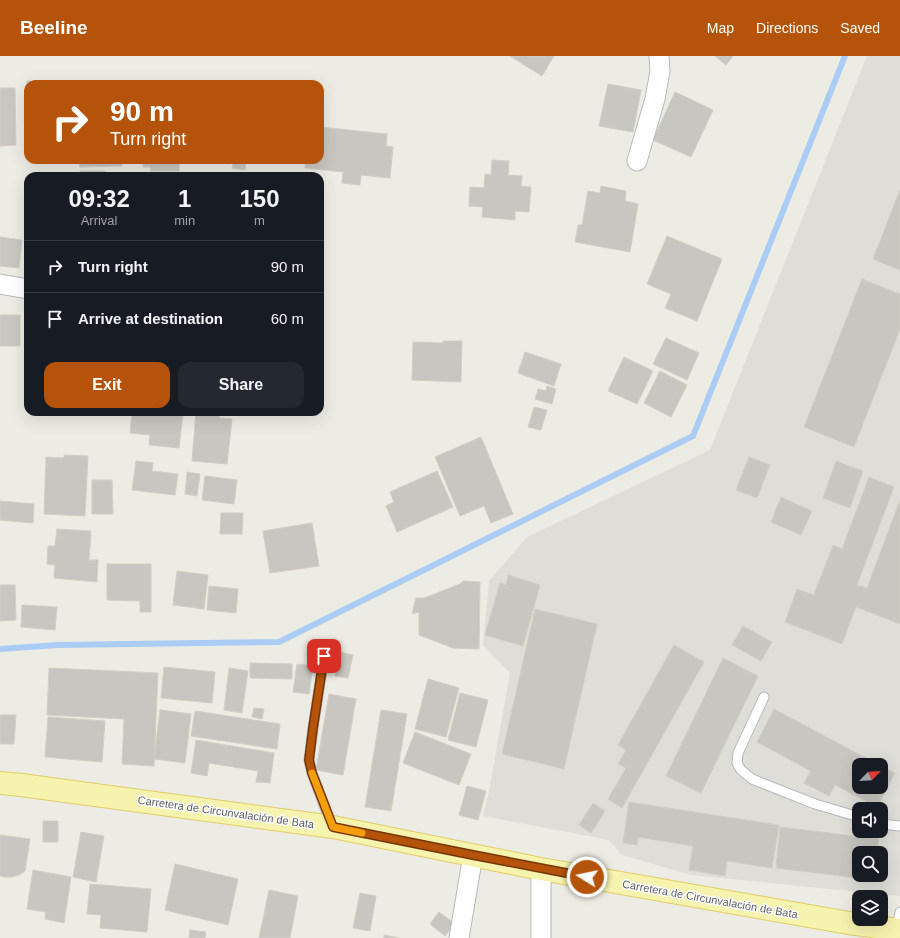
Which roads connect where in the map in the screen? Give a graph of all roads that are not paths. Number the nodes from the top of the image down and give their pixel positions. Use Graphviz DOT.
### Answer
graph roads {
  1 [pos="659,56"];
  2 [pos="637,161"];
  3 [pos="0,284"];
  4 [pos="24,288"];
  5 [pos="324,656"];
  6 [pos="764,697"];
  7 [pos="0,783"];
  8 [pos="852,815"];
  9 [pos="888,825"];
  10 [pos="900,826"];
  11 [pos="333,827"];
  12 [pos="473,855"];
  13 [pos="541,869"];
  14 [pos="899,924"];
  15 [pos="459,938"];
  16 [pos="541,938"];
  1 -- 2 [label="street"];
  3 -- 4 [label="street"];
  5 -- 11 [label="lane"];
  6 -- 8 [label="lane"];
  7 -- 11 [label="main road, Carretera de Circunvalación de Bata"];
  9 -- 10 [label="lane"];
  11 -- 12 [label="main road, Carretera de Circunvalación de Bata"];
  12 -- 13 [label="main road, Carretera de Circunvalación de Bata"];
  12 -- 15 [label="street"];
  13 -- 14 [label="main road, Carretera de Circunvalación de Bata"];
  13 -- 16 [label="street"];
}
